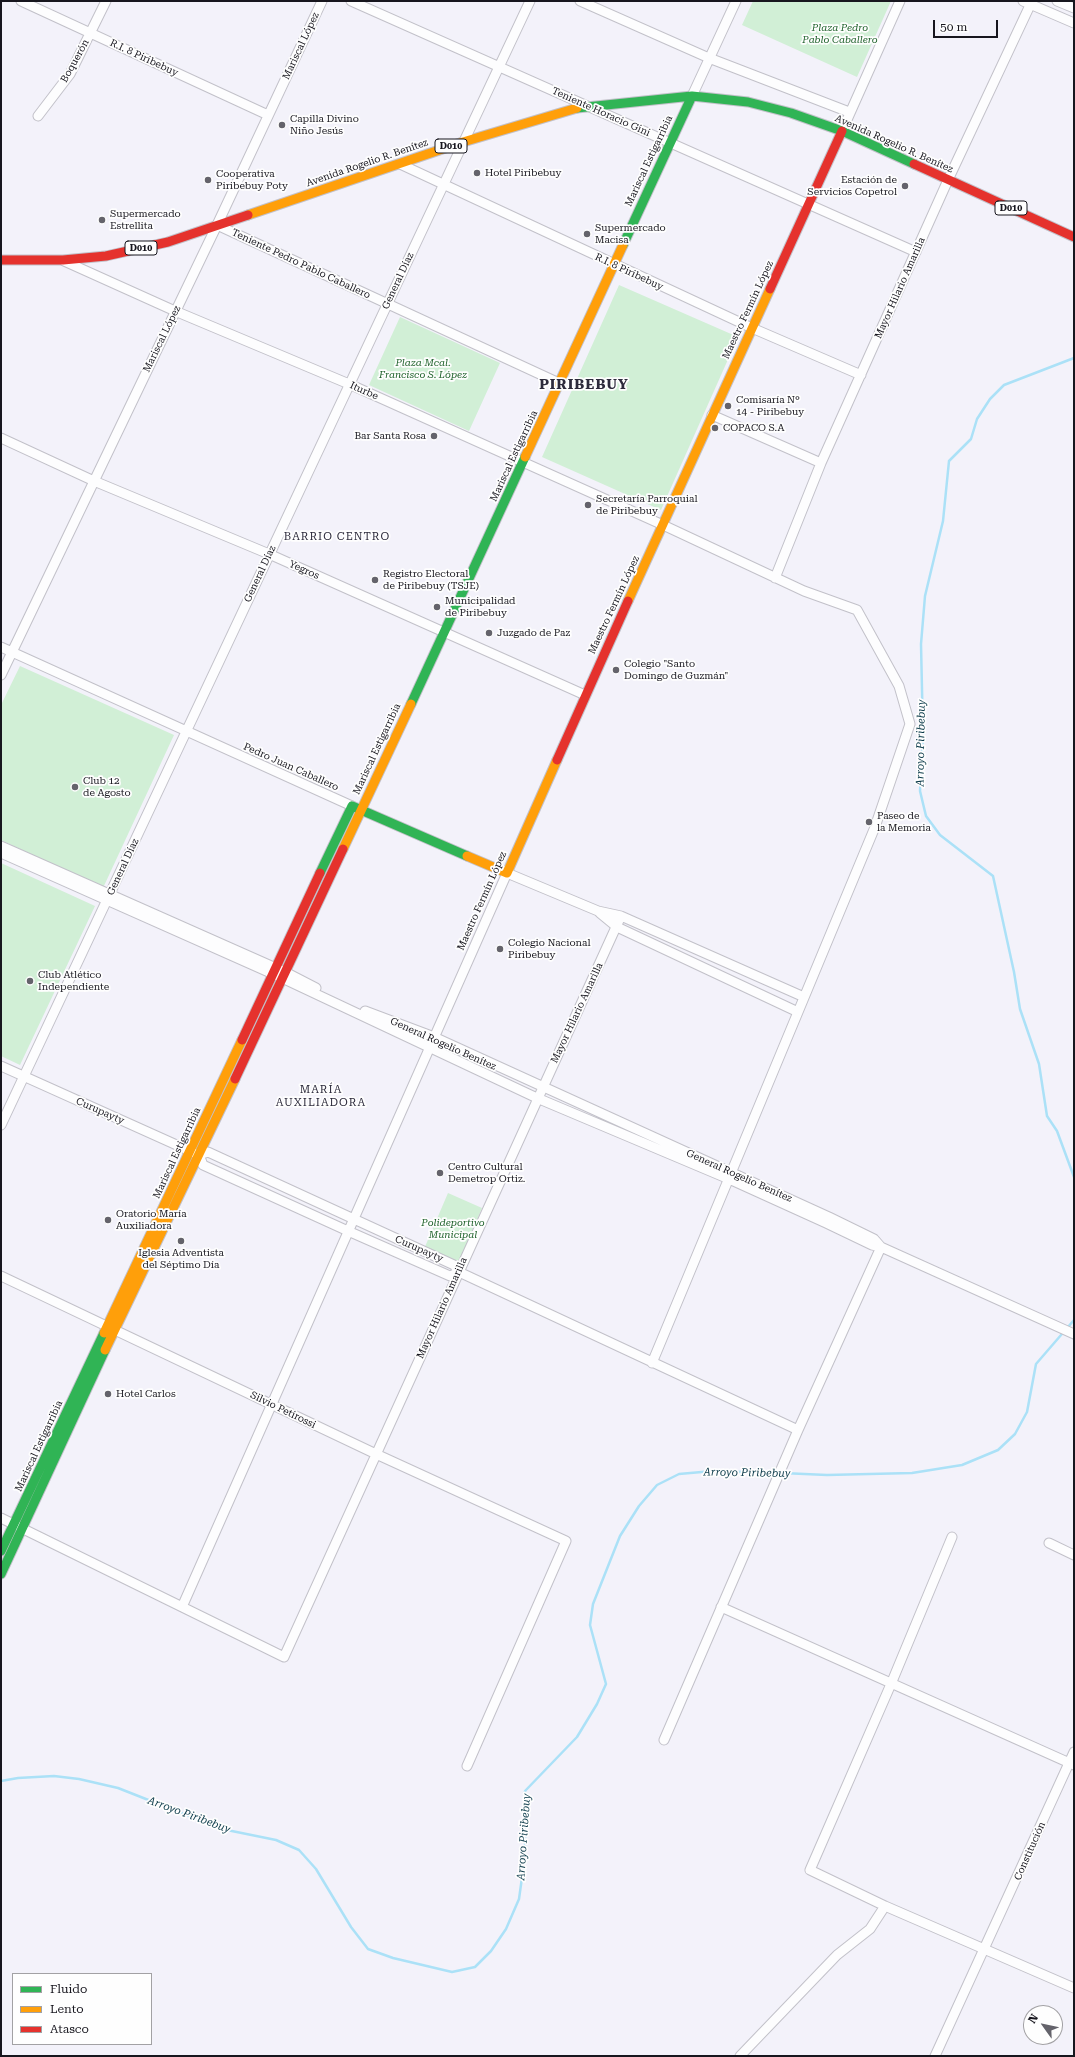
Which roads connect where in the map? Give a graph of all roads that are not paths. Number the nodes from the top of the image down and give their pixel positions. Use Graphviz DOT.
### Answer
graph roads {
  1 [pos="20,1"];
  2 [pos="106,1"];
  3 [pos="322,1"];
  4 [pos="351,1"];
  5 [pos="530,1"];
  6 [pos="580,1"];
  7 [pos="736,1"];
  8 [pos="900,1"];
  9 [pos="1057,1"];
  10 [pos="1029,2"];
  11 [pos="1074,8"];
  12 [pos="1074,23"];
  13 [pos="91,33"];
  14 [pos="709,58"];
  15 [pos="499,67"];
  16 [pos="692,96"];
  17 [pos="586,106"];
  18 [pos="849,112"];
  19 [pos="268,115"];
  20 [pos="38,116"];
  21 [pos="842,131"];
  22 [pos="463,142"];
  23 [pos="670,143"];
  24 [pos="400,164"];
  25 [pos="948,180"];
  26 [pos="442,184"];
  27 [pos="809,204"];
  28 [pos="217,225"];
  29 [pos="1074,237"];
  30 [pos="916,252"];
  31 [pos="1,260"];
  32 [pos="63,260"];
  33 [pos="614,265"];
  34 [pos="387,303"];
  35 [pos="175,311"];
  36 [pos="752,328"];
  37 [pos="861,375"];
  38 [pos="559,383"];
  39 [pos="349,384"];
  40 [pos="712,415"];
  41 [pos="1,438"];
  42 [pos="523,462"];
  43 [pos="821,463"];
  44 [pos="94,481"];
  45 [pos="663,524"];
  46 [pos="269,554"];
  47 [pos="775,578"];
  48 [pos="444,633"];
  49 [pos="1,647"];
  50 [pos="12,652"];
  51 [pos="1,675"];
  52 [pos="585,695"];
  53 [pos="186,732"];
  54 [pos="352,806"];
  55 [pos="361,810"];
  56 [pos="1,846"];
  57 [pos="1,853"];
  58 [pos="507,873"];
  59 [pos="109,898"];
  60 [pos="598,911"];
  61 [pos="621,916"];
  62 [pos="617,927"];
  63 [pos="274,971"];
  64 [pos="284,975"];
  65 [pos="804,997"];
  66 [pos="798,1012"];
  67 [pos="434,1037"];
  68 [pos="429,1046"];
  69 [pos="1,1066"];
  70 [pos="25,1077"];
  71 [pos="542,1088"];
  72 [pos="537,1098"];
  73 [pos="1,1126"];
  74 [pos="190,1151"];
  75 [pos="199,1155"];
  76 [pos="730,1176"];
  77 [pos="353,1220"];
  78 [pos="348,1231"];
  79 [pos="881,1247"];
  80 [pos="459,1272"];
  81 [pos="1,1276"];
  82 [pos="111,1328"];
  83 [pos="1074,1334"];
  84 [pos="652,1363"];
  85 [pos="271,1404"];
  86 [pos="798,1430"];
  87 [pos="376,1454"];
  88 [pos="1,1518"];
  89 [pos="14,1524"];
  90 [pos="23,1529"];
  91 [pos="952,1537"];
  92 [pos="1049,1543"];
  93 [pos="1,1551"];
  94 [pos="1074,1555"];
  95 [pos="1,1574"];
  96 [pos="182,1607"];
  97 [pos="721,1607"];
  98 [pos="891,1684"];
  99 [pos="664,1740"];
  100 [pos="1074,1752"];
  101 [pos="1072,1764"];
  102 [pos="467,1766"];
  103 [pos="885,1906"];
  104 [pos="985,1949"];
  105 [pos="1074,1988"];
  106 [pos="740,2056"];
  107 [pos="935,2056"];
  1 -- 13 [label="street, R.I. 8 Piribebuy"];
  2 -- 13 [label="street, Boquerón"];
  3 -- 19 [label="street, Mariscal López"];
  4 -- 15 [label="street, Teniente Horacio Gini"];
  5 -- 15 [label="street, General Díaz"];
  6 -- 14 [label="street"];
  7 -- 14 [label="street, Mariscal Estigarribia"];
  8 -- 18 [label="street, Maestro Fermín López"];
  9 -- 11 [label="street"];
  10 -- 12 [label="street"];
  10 -- 25 [label="street, Mayor Hilario Amarilla"];
  13 -- 19 [label="street, R.I. 8 Piribebuy"];
  13 -- 20 [label="street, Boquerón"];
  14 -- 16 [label="street, Mariscal Estigarribia"];
  14 -- 18 [label="street"];
  15 -- 17 [label="street, Teniente Horacio Gini"];
  15 -- 22 [label="street, General Díaz"];
  16 -- 17 [label="street, Avenida Rogelio R. Benítez / D010"];
  16 -- 21 [label="street, Avenida Rogelio R. Benítez / D010"];
  16 -- 23 [label="street, Mariscal Estigarribia"];
  17 -- 22 [label="street, Avenida Rogelio R. Benítez / D010"];
  17 -- 23 [label="street, Teniente Horacio Gini"];
  18 -- 21 [label="street, Maestro Fermín López"];
  19 -- 28 [label="street, Mariscal López"];
  21 -- 25 [label="street, Avenida Rogelio R. Benítez / D010"];
  21 -- 27 [label="street, Maestro Fermín López"];
  22 -- 24 [label="street, Avenida Rogelio R. Benítez / D010"];
  22 -- 26 [label="street, General Díaz"];
  23 -- 27 [label="street, Teniente Horacio Gini"];
  23 -- 33 [label="street, Mariscal Estigarribia"];
  24 -- 26 [label="street, R.I. 8 Piribebuy"];
  24 -- 28 [label="street, Avenida Rogelio R. Benítez / D010"];
  25 -- 29 [label="street, Avenida Rogelio R. Benítez / D010"];
  25 -- 30 [label="street, Mayor Hilario Amarilla"];
  26 -- 33 [label="street, R.I. 8 Piribebuy"];
  26 -- 34 [label="street, General Díaz"];
  27 -- 30 [label="street, Teniente Horacio Gini"];
  27 -- 36 [label="street, Maestro Fermín López"];
  28 -- 32 [label="street, Avenida Rogelio R. Benítez / D010"];
  28 -- 34 [label="street, Teniente Pedro Pablo Caballero"];
  28 -- 35 [label="street, Mariscal López"];
  30 -- 37 [label="street, Mayor Hilario Amarilla"];
  31 -- 32 [label="street, Avenida Rogelio R. Benítez / D010"];
  32 -- 35 [label="street, Iturbe"];
  33 -- 36 [label="street, R.I. 8 Piribebuy"];
  33 -- 38 [label="street, Mariscal Estigarribia"];
  34 -- 38 [label="street, Teniente Pedro Pablo Caballero"];
  34 -- 39 [label="street, General Díaz"];
  35 -- 39 [label="street, Iturbe"];
  35 -- 44 [label="street, Mariscal López"];
  36 -- 37 [label="street, R.I. 8 Piribebuy"];
  36 -- 40 [label="street, Maestro Fermín López"];
  37 -- 43 [label="street, Mayor Hilario Amarilla"];
  38 -- 42 [label="street, Mariscal Estigarribia"];
  39 -- 42 [label="street, Iturbe"];
  39 -- 46 [label="street, General Díaz"];
  40 -- 43 [label="street"];
  40 -- 45 [label="street, Maestro Fermín López"];
  41 -- 44 [label="street, Yegros"];
  42 -- 45 [label="street, Iturbe"];
  42 -- 48 [label="street, Mariscal Estigarribia"];
  43 -- 47 [label="street, Mayor Hilario Amarilla"];
  44 -- 46 [label="street, Yegros"];
  44 -- 50 [label="street, Mariscal López"];
  45 -- 47 [label="street, Iturbe"];
  45 -- 52 [label="street, Maestro Fermín López"];
  46 -- 48 [label="street, Yegros"];
  46 -- 53 [label="street, General Díaz"];
  47 -- 65 [label="street, Iturbe"];
  48 -- 52 [label="street, Yegros"];
  48 -- 55 [label="street, Mariscal Estigarribia"];
  49 -- 50 [label="street, Pedro Juan Caballero"];
  50 -- 51 [label="street, Mariscal López"];
  50 -- 53 [label="street, Pedro Juan Caballero"];
  52 -- 58 [label="street, Maestro Fermín López"];
  53 -- 54 [label="street, Pedro Juan Caballero"];
  53 -- 59 [label="street, General Díaz"];
  54 -- 55 [label="street, Pedro Juan Caballero"];
  54 -- 63 [label="street, Mariscal Estigarribia"];
  55 -- 58 [label="street, Pedro Juan Caballero"];
  55 -- 64 [label="street, Mariscal Estigarribia"];
  56 -- 59 [label="street, General Rogelio Benítez"];
  57 -- 59 [label="street, General Rogelio Benítez"];
  58 -- 60 [label="street, Pedro Juan Caballero"];
  58 -- 67 [label="street, Maestro Fermín López"];
  59 -- 63 [label="street, General Rogelio Benítez"];
  59 -- 70 [label="street, General Díaz"];
  60 -- 61 [label="street"];
  60 -- 62 [label="street"];
  61 -- 62 [label="street, Mayor Hilario Amarilla"];
  61 -- 65 [label="street"];
  62 -- 66 [label="street"];
  62 -- 71 [label="street, Mayor Hilario Amarilla"];
  63 -- 64 [label="street, General Rogelio Benítez"];
  63 -- 74 [label="street, Mariscal Estigarribia"];
  64 -- 67 [label="street, General Rogelio Benítez"];
  64 -- 68 [label="street, General Rogelio Benítez"];
  64 -- 75 [label="street, Mariscal Estigarribia"];
  65 -- 66 [label="street, Iturbe"];
  66 -- 76 [label="street, Iturbe"];
  67 -- 68 [label="street, Maestro Fermín López"];
  67 -- 71 [label="street, General Rogelio Benítez"];
  68 -- 72 [label="street, General Rogelio Benítez"];
  68 -- 77 [label="street, Maestro Fermín López"];
  69 -- 70 [label="street, Curupayty"];
  70 -- 73 [label="street, General Díaz"];
  70 -- 74 [label="street, Curupayty"];
  71 -- 72 [label="street, Mayor Hilario Amarilla"];
  71 -- 76 [label="street, General Rogelio Benítez"];
  72 -- 76 [label="street, General Rogelio Benítez"];
  72 -- 80 [label="street, Mayor Hilario Amarilla"];
  74 -- 75 [label="street, Curupayty"];
  74 -- 82 [label="street, Mariscal Estigarribia"];
  75 -- 77 [label="street, Curupayty"];
  75 -- 78 [label="street, Curupayty"];
  75 -- 82 [label="street, Mariscal Estigarribia"];
  76 -- 79 [label="street, General Rogelio Benítez"];
  76 -- 84 [label="street, Iturbe"];
  77 -- 78 [label="street, Maestro Fermín López"];
  77 -- 80 [label="street, Curupayty"];
  78 -- 80 [label="street, Curupayty"];
  78 -- 85 [label="street, Maestro Fermín López"];
  79 -- 83 [label="street, General Rogelio Benítez"];
  79 -- 86 [label="street"];
  80 -- 84 [label="street"];
  80 -- 87 [label="street, Mayor Hilario Amarilla"];
  81 -- 82 [label="street, Silvio Petirossi"];
  82 -- 85 [label="street, Silvio Petirossi"];
  82 -- 89 [label="street, Mariscal Estigarribia"];
  82 -- 90 [label="street"];
  84 -- 86 [label="street"];
  85 -- 87 [label="street, Silvio Petirossi"];
  85 -- 96 [label="street, Maestro Fermín López"];
  86 -- 97 [label="street"];
  87 -- 96 [label="street, Mayor Hilario Amarilla"];
  87 -- 102 [label="street, Silvio Petirossi"];
  88 -- 89 [label="street"];
  89 -- 90 [label="street"];
  89 -- 93 [label="street, Mariscal Estigarribia"];
  90 -- 95 [label="street"];
  90 -- 96 [label="street"];
  91 -- 98 [label="street"];
  92 -- 94 [label="street"];
  97 -- 98 [label="street"];
  97 -- 99 [label="street"];
  98 -- 101 [label="street"];
  98 -- 103 [label="street"];
  100 -- 101 [label="street, Constitución"];
  101 -- 104 [label="street, Constitución"];
  103 -- 104 [label="street"];
  103 -- 106 [label="street"];
  104 -- 105 [label="street"];
  104 -- 107 [label="street, Constitución"];
}
